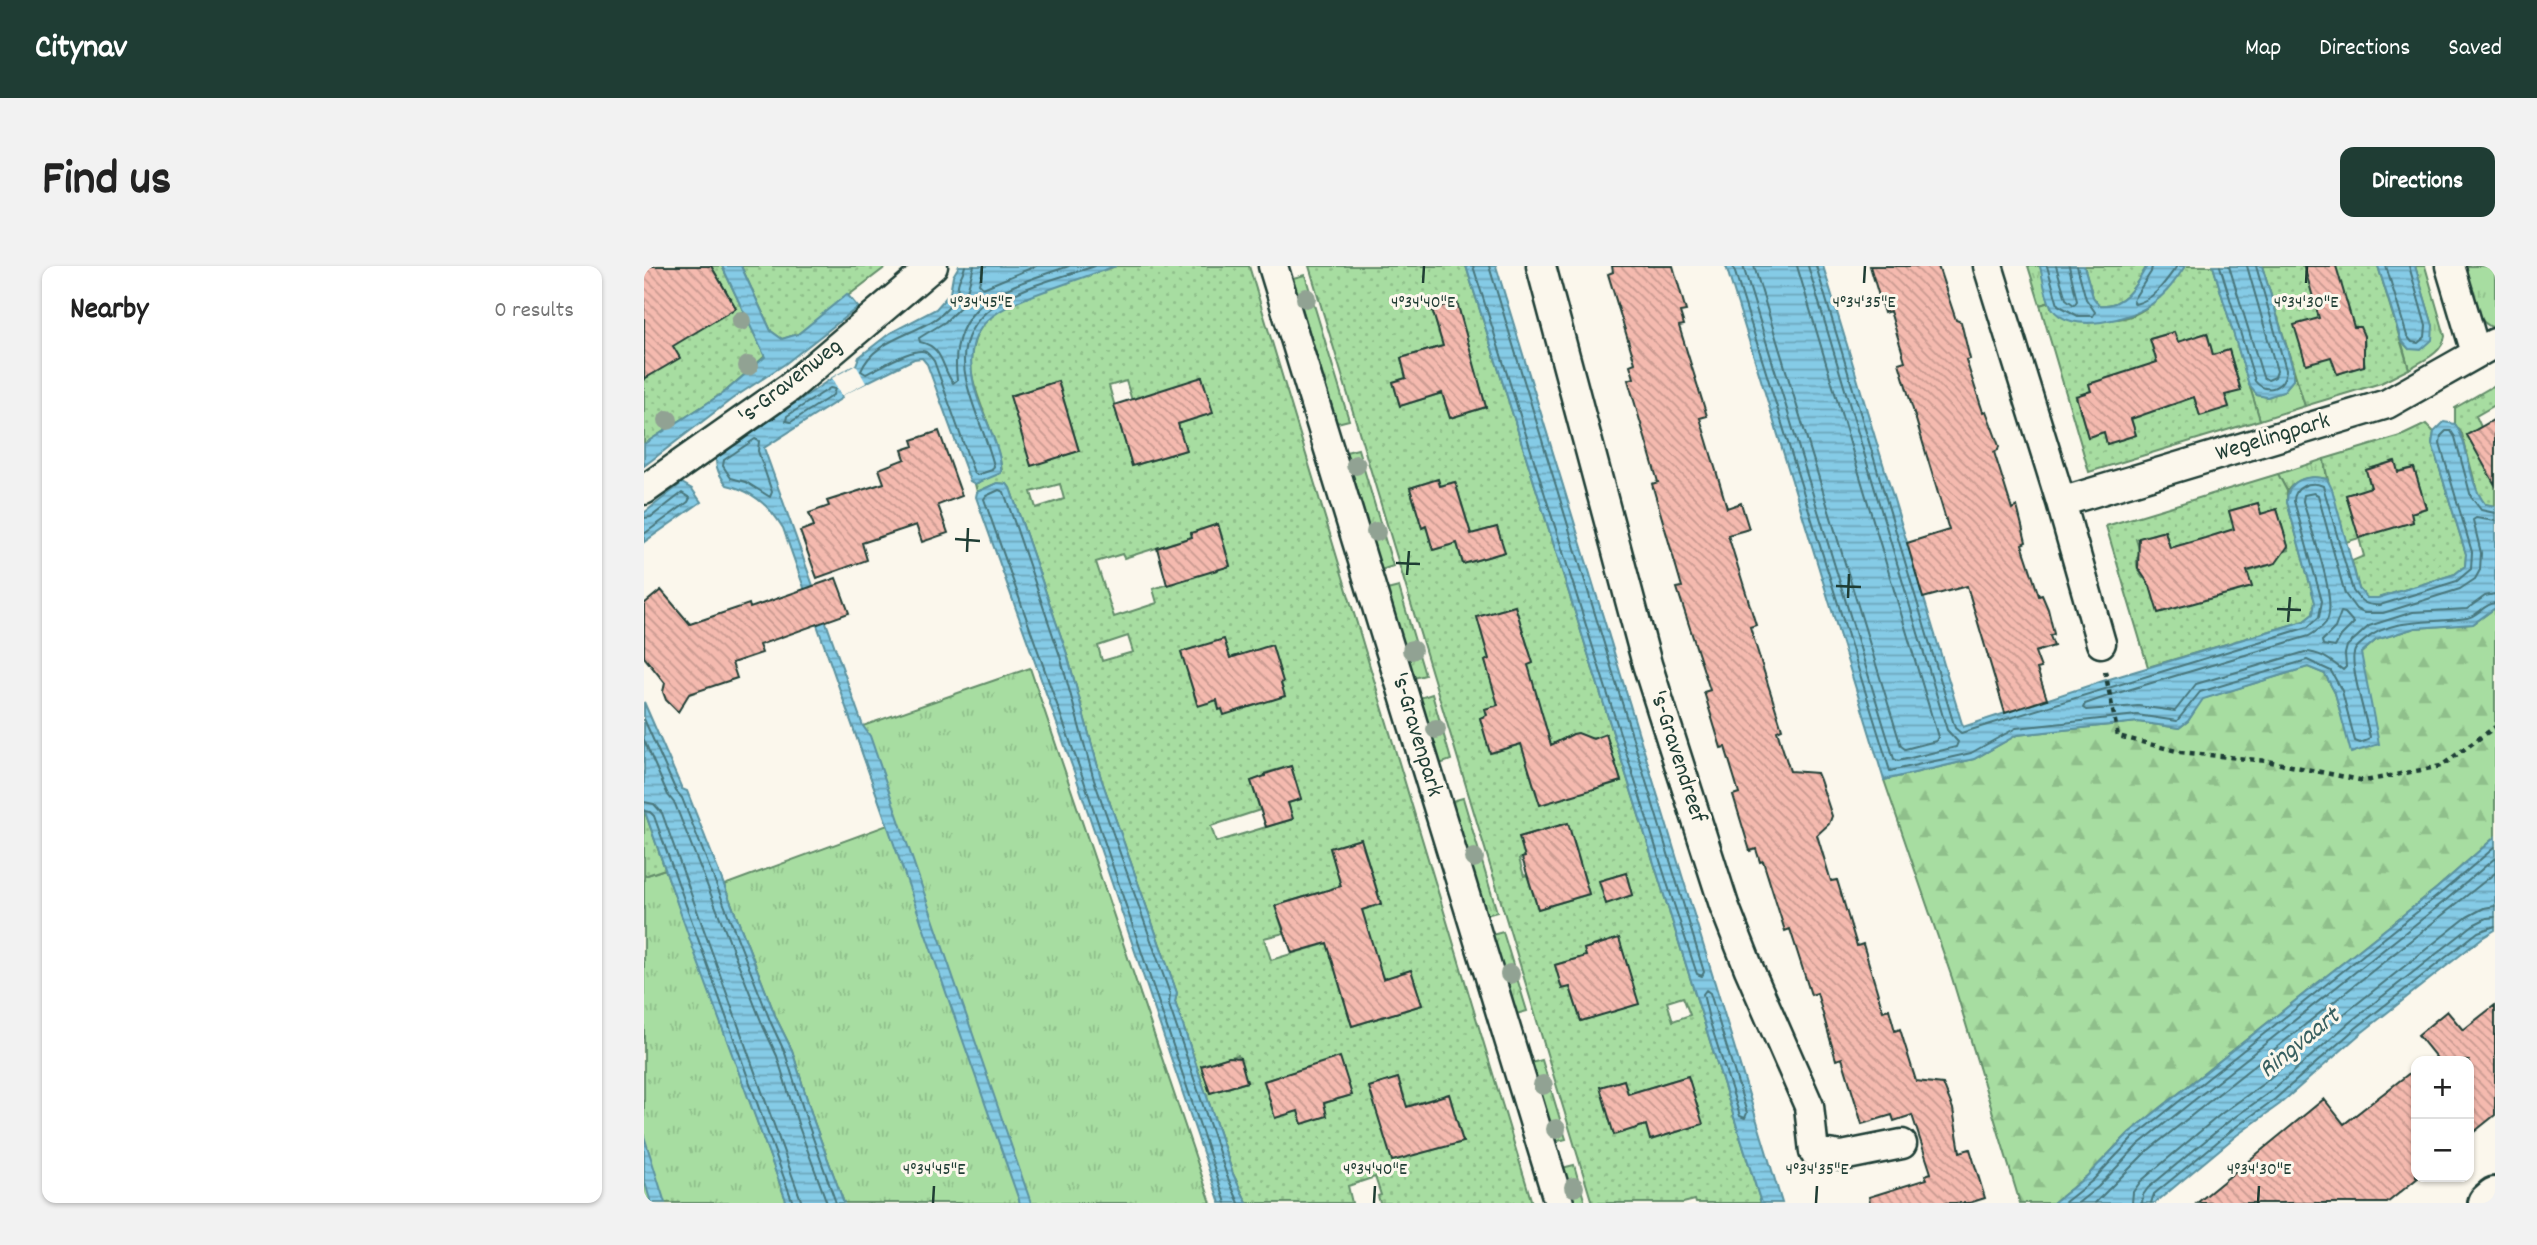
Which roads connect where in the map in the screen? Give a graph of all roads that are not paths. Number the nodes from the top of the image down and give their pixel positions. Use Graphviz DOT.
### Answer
graph roads {
  1 [pos="933,266"];
  2 [pos="1273,266"];
  3 [pos="1541,266"];
  4 [pos="1988,266"];
  5 [pos="2450,266"];
  6 [pos="2486,348"];
  7 [pos="644,491"];
  8 [pos="2061,502"];
  9 [pos="2101,643"];
  10 [pos="1902,1144"];
  11 [pos="2495,1197"];
  12 [pos="1559,1203"];
  13 [pos="2488,1203"];
  1 -- 7 [label="street, 's-Gravenweg"];
  2 -- 12 [label="street, 's-Gravenpark"];
  3 -- 10 [label="street, 's-Gravendreef"];
  4 -- 8 [label="street"];
  5 -- 6 [label="street, Wegelingpark"];
  6 -- 8 [label="street, Wegelingpark"];
  8 -- 9 [label="street"];
  11 -- 13 [label="street"];
}
